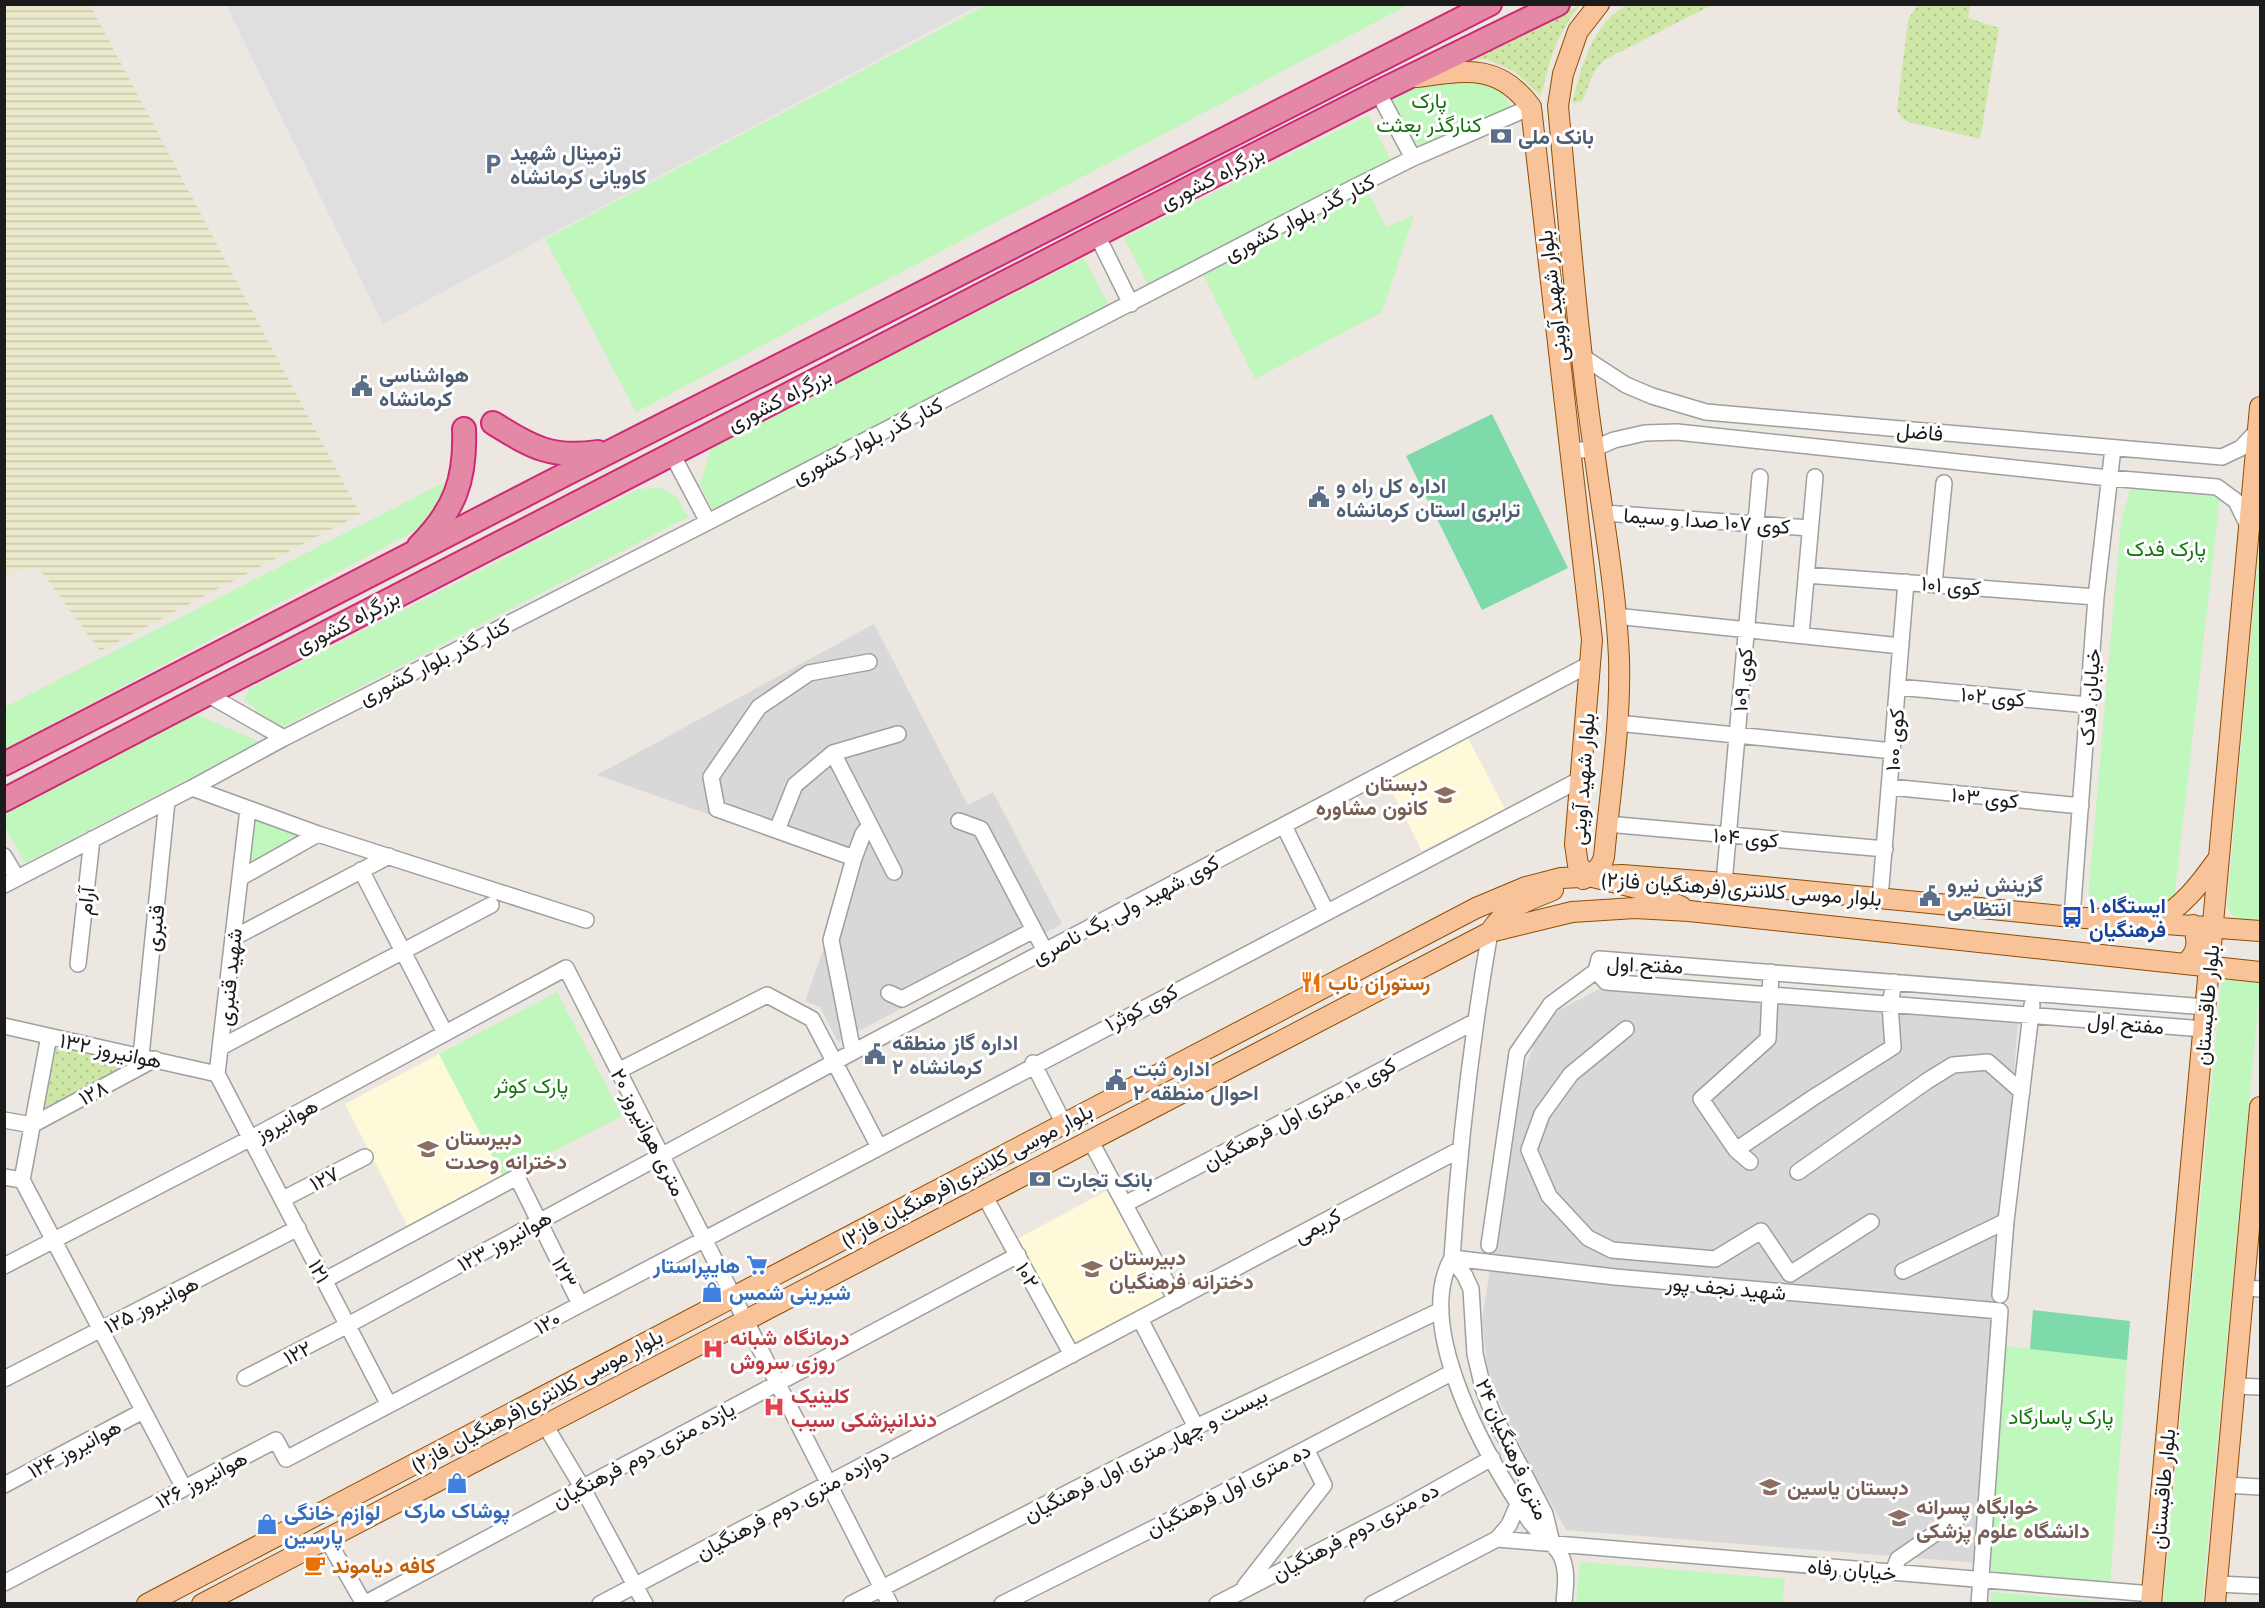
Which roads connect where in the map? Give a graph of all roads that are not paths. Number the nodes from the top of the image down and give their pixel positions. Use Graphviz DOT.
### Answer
graph roads {
  1 [pos="1558,4"];
  2 [pos="1599,4"];
  3 [pos="1477,7"];
  4 [pos="1407,79"];
  5 [pos="1378,92"];
  6 [pos="1531,106"];
  7 [pos="1558,106"];
  8 [pos="1413,158"];
  9 [pos="1097,235"];
  10 [pos="1131,304"];
  11 [pos="1583,357"];
  12 [pos="2260,407"];
  13 [pos="494,423"];
  14 [pos="464,429"];
  15 [pos="2259,429"];
  16 [pos="2113,448"];
  17 [pos="617,449"];
  18 [pos="1593,449"];
  19 [pos="1570,451"];
  20 [pos="672,454"];
  21 [pos="566,474"];
  22 [pos="1760,477"];
  23 [pos="1815,477"];
  24 [pos="2109,478"];
  25 [pos="1944,483"];
  26 [pos="576,503"];
  27 [pos="1604,513"];
  28 [pos="480,518"];
  29 [pos="708,522"];
  30 [pos="1756,524"];
  31 [pos="1810,528"];
  32 [pos="2250,530"];
  33 [pos="494,545"];
  34 [pos="399,560"];
  35 [pos="1806,575"];
  36 [pos="1906,582"];
  37 [pos="1934,584"];
  38 [pos="2096,597"];
  39 [pos="1615,616"];
  40 [pos="1746,629"];
  41 [pos="1801,635"];
  42 [pos="1901,646"];
  43 [pos="869,662"];
  44 [pos="1590,664"];
  45 [pos="1898,687"];
  46 [pos="207,694"];
  47 [pos="2088,705"];
  48 [pos="1617,723"];
  49 [pos="898,734"];
  50 [pos="1737,735"];
  51 [pos="284,738"];
  52 [pos="1893,751"];
  53 [pos="832,753"];
  54 [pos="4,764"];
  55 [pos="1581,779"];
  56 [pos="1890,787"];
  57 [pos="192,788"];
  58 [pos="4,800"];
  59 [pos="167,801"];
  60 [pos="2080,806"];
  61 [pos="248,809"];
  62 [pos="959,821"];
  63 [pos="1607,824"];
  64 [pos="870,825"];
  65 [pos="1284,826"];
  66 [pos="777,830"];
  67 [pos="318,834"];
  68 [pos="1728,835"];
  69 [pos="92,839"];
  70 [pos="1885,849"];
  71 [pos="4,856"];
  72 [pos="388,856"];
  73 [pos="854,858"];
  74 [pos="2218,859"];
  75 [pos="361,870"];
  76 [pos="894,872"];
  77 [pos="1589,876"];
  78 [pos="240,878"];
  79 [pos="11,882"];
  80 [pos="1724,883"];
  81 [pos="1880,898"];
  82 [pos="491,905"];
  83 [pos="1326,911"];
  84 [pos="1689,911"];
  85 [pos="2072,917"];
  86 [pos="586,920"];
  87 [pos="2153,923"];
  88 [pos="2193,925"];
  89 [pos="2214,926"];
  90 [pos="1034,930"];
  91 [pos="2260,931"];
  92 [pos="1490,932"];
  93 [pos="233,938"];
  94 [pos="403,951"];
  95 [pos="1045,951"];
  96 [pos="2186,963"];
  97 [pos="78,964"];
  98 [pos="2211,967"];
  99 [pos="566,968"];
  100 [pos="1596,971"];
  101 [pos="1771,972"];
  102 [pos="2260,972"];
  103 [pos="1894,982"];
  104 [pos="890,993"];
  105 [pos="2033,993"];
  106 [pos="1770,995"];
  107 [pos="1890,1005"];
  108 [pos="2206,1007"];
  109 [pos="2031,1016"];
  110 [pos="1474,1022"];
  111 [pos="4,1026"];
  112 [pos="1626,1029"];
  113 [pos="2204,1029"];
  114 [pos="445,1033"];
  115 [pos="49,1036"];
  116 [pos="221,1047"];
  117 [pos="853,1052"];
  118 [pos="148,1057"];
  119 [pos="835,1062"];
  120 [pos="1033,1063"];
  121 [pos="618,1071"];
  122 [pos="217,1074"];
  123 [pos="2022,1092"];
  124 [pos="2260,1107"];
  125 [pos="4,1120"];
  126 [pos="1064,1124"];
  127 [pos="32,1125"];
  128 [pos="251,1138"];
  129 [pos="1090,1140"];
  130 [pos="1504,1145"];
  131 [pos="879,1147"];
  132 [pos="1459,1150"];
  133 [pos="1529,1150"];
  134 [pos="1736,1150"];
  135 [pos="660,1156"];
  136 [pos="365,1157"];
  137 [pos="1749,1161"];
  138 [pos="2258,1169"];
  139 [pos="1798,1172"];
  140 [pos="4,1177"];
  141 [pos="22,1180"];
  142 [pos="984,1195"];
  143 [pos="283,1199"];
  144 [pos="1125,1204"];
  145 [pos="539,1221"];
  146 [pos="2006,1221"];
  147 [pos="1871,1222"];
  148 [pos="298,1228"];
  149 [pos="704,1239"];
  150 [pos="53,1240"];
  151 [pos="1489,1245"];
  152 [pos="1018,1255"];
  153 [pos="1452,1258"];
  154 [pos="4,1266"];
  155 [pos="1903,1270"];
  156 [pos="325,1280"];
  157 [pos="2252,1289"];
  158 [pos="2000,1295"];
  159 [pos="734,1297"];
  160 [pos="1176,1300"];
  161 [pos="580,1304"];
  162 [pos="1441,1310"];
  163 [pos="1140,1319"];
  164 [pos="745,1321"];
  165 [pos="348,1325"];
  166 [pos="100,1330"];
  167 [pos="1072,1355"];
  168 [pos="1453,1371"];
  169 [pos="245,1378"];
  170 [pos="4,1379"];
  171 [pos="776,1383"];
  172 [pos="2235,1386"];
  173 [pos="2260,1388"];
  174 [pos="389,1404"];
  175 [pos="143,1411"];
  176 [pos="545,1425"];
  177 [pos="1196,1427"];
  178 [pos="1306,1449"];
  179 [pos="1492,1458"];
  180 [pos="828,1484"];
  181 [pos="4,1485"];
  182 [pos="2226,1485"];
  183 [pos="582,1487"];
  184 [pos="2260,1487"];
  185 [pos="184,1488"];
  186 [pos="1518,1504"];
  187 [pos="1962,1515"];
  188 [pos="327,1539"];
  189 [pos="1497,1539"];
  190 [pos="1552,1543"];
  191 [pos="1893,1572"];
  192 [pos="1981,1580"];
  193 [pos="4,1583"];
  194 [pos="635,1585"];
  195 [pos="2260,1586"];
  196 [pos="881,1588"];
  197 [pos="2216,1594"];
  198 [pos="1239,1597"];
  199 [pos="2152,1599"];
  200 [pos="147,1604"];
  201 [pos="202,1604"];
  202 [pos="364,1604"];
  203 [pos="600,1604"];
  204 [pos="645,1604"];
  205 [pos="851,1604"];
  206 [pos="890,1604"];
  207 [pos="1002,1604"];
  208 [pos="1218,1604"];
  209 [pos="1372,1604"];
  210 [pos="1564,1604"];
  211 [pos="1979,1604"];
  1 -- 4 [label="highway, بزرگراه کشوری"];
  2 -- 7 [label="main road, بلوار شهید آوینی"];
  3 -- 17 [label="highway, بزرگراه کشوری"];
  4 -- 5 [label="highway, بزرگراه کشوری"];
  4 -- 6 [label="main road"];
  5 -- 8 [label="street"];
  5 -- 9 [label="highway, بزرگراه کشوری"];
  6 -- 7 [label="main road"];
  6 -- 8 [label="street, کنار گذر بلوار کشوری"];
  6 -- 19 [label="main road, بلوار شهید آوینی"];
  7 -- 11 [label="main road, بلوار شهید آوینی"];
  8 -- 10 [label="street, کنار گذر بلوار کشوری"];
  9 -- 10 [label="street"];
  9 -- 20 [label="highway, بزرگراه کشوری"];
  10 -- 29 [label="street, کنار گذر بلوار کشوری"];
  11 -- 16 [label="street, فاضل"];
  11 -- 18 [label="main road, بلوار شهید آوینی"];
  12 -- 15 [label="main road, بلوار طاقبستان"];
  13 -- 17 [label="highway"];
  14 -- 34 [label="highway"];
  15 -- 16 [label="street, فاضل"];
  15 -- 32 [label="main road, بلوار طاقبستان"];
  16 -- 24 [label="street, خیابان فدک"];
  17 -- 21 [label="highway, بزرگراه کشوری"];
  18 -- 19 [label="street, فاضل"];
  18 -- 24 [label="street, فاضل"];
  18 -- 27 [label="main road, بلوار شهید آوینی"];
  19 -- 44 [label="main road, بلوار شهید آوینی"];
  20 -- 26 [label="highway, بزرگراه کشوری"];
  20 -- 29 [label="street"];
  21 -- 26 [label="highway"];
  21 -- 28 [label="highway, بزرگراه کشوری"];
  22 -- 30 [label="street, کوی ۱۰۹"];
  23 -- 31 [label="street"];
  24 -- 32 [label="street, فاضل"];
  24 -- 38 [label="street, خیابان فدک"];
  25 -- 37 [label="street"];
  26 -- 33 [label="highway, بزرگراه کشوری"];
  27 -- 30 [label="street, کوی ۱۰۷ صدا و سیما"];
  27 -- 39 [label="main road, بلوار شهید آوینی"];
  28 -- 33 [label="highway"];
  28 -- 34 [label="highway, بزرگراه کشوری"];
  29 -- 51 [label="street, کنار گذر بلوار کشوری"];
  30 -- 31 [label="street, کوی ۱۰۷ صدا و سیما"];
  30 -- 40 [label="street, کوی ۱۰۹"];
  31 -- 35 [label="street"];
  32 -- 74 [label="main road, بلوار طاقبستان"];
  33 -- 46 [label="highway, بزرگراه کشوری"];
  34 -- 54 [label="highway, بزرگراه کشوری"];
  35 -- 36 [label="street, کوی ۱۰۱"];
  35 -- 41 [label="street"];
  36 -- 37 [label="street, کوی ۱۰۱"];
  36 -- 42 [label="street, کوی ۱۰۰"];
  37 -- 38 [label="street, کوی ۱۰۱"];
  38 -- 47 [label="street, خیابان فدک"];
  39 -- 40 [label="street"];
  39 -- 48 [label="main road, بلوار شهید آوینی"];
  40 -- 41 [label="street"];
  40 -- 50 [label="street, کوی ۱۰۹"];
  41 -- 42 [label="street"];
  42 -- 45 [label="street, کوی ۱۰۰"];
  43 -- 66 [label="street"];
  44 -- 55 [label="main road, بلوار شهید آوینی"];
  44 -- 65 [label="street, کوی شهید ولی بگ ناصری"];
  45 -- 47 [label="street, کوی ۱۰۲"];
  45 -- 52 [label="street, کوی ۱۰۰"];
  46 -- 51 [label="street"];
  46 -- 58 [label="highway, بزرگراه کشوری"];
  47 -- 60 [label="street, خیابان فدک"];
  48 -- 50 [label="street"];
  48 -- 63 [label="main road, بلوار شهید آوینی"];
  49 -- 53 [label="street"];
  50 -- 52 [label="street"];
  50 -- 68 [label="street, کوی ۱۰۹"];
  51 -- 57 [label="street, کنار گذر بلوار کشوری"];
  52 -- 56 [label="street, کوی ۱۰۰"];
  53 -- 64 [label="street"];
  53 -- 66 [label="street"];
  55 -- 77 [label="main road, بلوار شهید آوینی"];
  55 -- 83 [label="street, کوی کوثر۱"];
  56 -- 60 [label="street, کوی ۱۰۳"];
  56 -- 70 [label="street, کوی ۱۰۰"];
  57 -- 59 [label="street, کنار گذر بلوار کشوری"];
  57 -- 61 [label="street"];
  59 -- 69 [label="street, کنار گذر بلوار کشوری"];
  59 -- 118 [label="street, قنبری"];
  60 -- 85 [label="street, خیابان فدک"];
  61 -- 67 [label="street"];
  61 -- 78 [label="street, شهید قنبری"];
  62 -- 90 [label="street"];
  63 -- 68 [label="street, کوی ۱۰۴"];
  63 -- 77 [label="main road, بلوار شهید آوینی"];
  64 -- 73 [label="street"];
  64 -- 76 [label="street"];
  65 -- 83 [label="street"];
  65 -- 95 [label="street, کوی شهید ولی بگ ناصری"];
  66 -- 73 [label="street"];
  67 -- 72 [label="street"];
  67 -- 78 [label="street"];
  68 -- 70 [label="street, کوی ۱۰۴"];
  68 -- 80 [label="street, کوی ۱۰۹"];
  69 -- 79 [label="street, کنار گذر بلوار کشوری"];
  69 -- 97 [label="street, آرام"];
  70 -- 81 [label="street, کوی ۱۰۰"];
  71 -- 79 [label="street"];
  72 -- 75 [label="street"];
  72 -- 86 [label="street"];
  73 -- 117 [label="street"];
  74 -- 87 [label="main road"];
  74 -- 89 [label="main road, بلوار طاقبستان"];
  75 -- 93 [label="street"];
  75 -- 94 [label="street"];
  77 -- 80 [label="main road, بلوار موسی کلانتری(فرهنگیان فاز۲)"];
  77 -- 84 [label="main road"];
  77 -- 92 [label="main road"];
  77 -- 126 [label="main road, بلوار موسی کلانتری(فرهنگیان فاز۲)"];
  78 -- 93 [label="street, شهید قنبری"];
  80 -- 81 [label="main road, بلوار موسی کلانتری(فرهنگیان فاز۲)"];
  81 -- 85 [label="main road, بلوار موسی کلانتری(فرهنگیان فاز۲)"];
  82 -- 94 [label="street"];
  83 -- 120 [label="street, کوی کوثر۱"];
  84 -- 92 [label="main road, بلوار موسی کلانتری(فرهنگیان فاز۲)"];
  84 -- 96 [label="main road, بلوار موسی کلانتری(فرهنگیان فاز۲)"];
  85 -- 87 [label="main road, بلوار موسی کلانتری(فرهنگیان فاز۲)"];
  87 -- 88 [label="main road, بلوار موسی کلانتری(فرهنگیان فاز۲)"];
  88 -- 89 [label="main road, بلوار موسی کلانتری(فرهنگیان فاز۲)"];
  88 -- 96 [label="main road"];
  89 -- 91 [label="main road, بلوار موسی کلانتری(فرهنگیان فاز۲)"];
  89 -- 98 [label="main road, بلوار طاقبستان"];
  90 -- 95 [label="street"];
  90 -- 104 [label="street"];
  92 -- 110 [label="street, ۲۴ متری فرهنگیان"];
  92 -- 129 [label="main road, بلوار موسی کلانتری(فرهنگیان فاز۲)"];
  93 -- 116 [label="street, شهید قنبری"];
  94 -- 114 [label="street"];
  94 -- 116 [label="street"];
  95 -- 117 [label="street, کوی شهید ولی بگ ناصری"];
  96 -- 98 [label="main road, بلوار موسی کلانتری(فرهنگیان فاز۲)"];
  98 -- 102 [label="main road, بلوار موسی کلانتری(فرهنگیان فاز۲)"];
  98 -- 108 [label="main road, بلوار طاقبستان"];
  99 -- 114 [label="street, هوانیروز"];
  99 -- 121 [label="street, ۲۰ متری هوانیروز"];
  100 -- 101 [label="street, مفتح اول"];
  100 -- 106 [label="street, مفتح اول"];
  100 -- 130 [label="street"];
  101 -- 103 [label="street, مفتح اول"];
  101 -- 106 [label="street"];
  103 -- 105 [label="street, مفتح اول"];
  103 -- 107 [label="street"];
  105 -- 108 [label="street, مفتح اول"];
  105 -- 109 [label="street"];
  106 -- 107 [label="street, مفتح اول"];
  106 -- 134 [label="street"];
  107 -- 109 [label="street, مفتح اول"];
  107 -- 134 [label="street"];
  108 -- 113 [label="main road, بلوار طاقبستان"];
  109 -- 113 [label="street, مفتح اول"];
  109 -- 123 [label="street"];
  110 -- 132 [label="street, ۲۴ متری فرهنگیان"];
  110 -- 144 [label="street, کوی ۱۰ متری اول فرهنگیان"];
  111 -- 115 [label="street, هوانیروز ۱۳۲"];
  112 -- 133 [label="street"];
  113 -- 199 [label="main road, بلوار طاقبستان"];
  114 -- 128 [label="street, هوانیروز"];
  115 -- 118 [label="street, هوانیروز ۱۳۲"];
  115 -- 127 [label="street"];
  116 -- 122 [label="street, شهید قنبری"];
  117 -- 119 [label="street, کوی شهید ولی بگ ناصری"];
  118 -- 122 [label="street, هوانیروز ۱۳۲"];
  118 -- 127 [label="street, ۱۲۸"];
  119 -- 121 [label="street"];
  119 -- 131 [label="street"];
  119 -- 135 [label="street, کوی شهید ولی بگ ناصری"];
  120 -- 126 [label="street"];
  120 -- 131 [label="street, کوی کوثر۱"];
  121 -- 135 [label="street, ۲۰ متری هوانیروز"];
  122 -- 128 [label="street"];
  123 -- 139 [label="street"];
  123 -- 146 [label="street"];
  124 -- 138 [label="main road"];
  125 -- 127 [label="street"];
  126 -- 159 [label="main road, بلوار موسی کلانتری(فرهنگیان فاز۲)"];
  127 -- 141 [label="street"];
  128 -- 143 [label="street, ۱۲۱"];
  128 -- 150 [label="street, هوانیروز"];
  129 -- 142 [label="main road, بلوار موسی کلانتری(فرهنگیان فاز۲)"];
  129 -- 144 [label="street"];
  130 -- 133 [label="street"];
  130 -- 151 [label="street"];
  131 -- 149 [label="street, کوی کوثر۱"];
  132 -- 153 [label="street, ۲۴ متری فرهنگیان"];
  132 -- 160 [label="street, کریمی"];
  133 -- 147 [label="street"];
  134 -- 137 [label="street"];
  135 -- 145 [label="street, ۱۲۳ هوانیروز"];
  135 -- 149 [label="street, ۲۰ متری هوانیروز"];
  136 -- 143 [label="street, ۱۲۷"];
  138 -- 157 [label="main road"];
  140 -- 141 [label="street"];
  141 -- 150 [label="street"];
  142 -- 152 [label="street, ۱۰۲"];
  142 -- 164 [label="main road, بلوار موسی کلانتری(فرهنگیان فاز۲)"];
  143 -- 148 [label="street, ۱۲۱"];
  144 -- 160 [label="street"];
  145 -- 156 [label="street, ۱۲۳"];
  145 -- 161 [label="street, ۱۲۳"];
  145 -- 165 [label="street, ۱۲۳ هوانیروز"];
  146 -- 155 [label="street"];
  146 -- 158 [label="street"];
  148 -- 156 [label="street, ۱۲۱"];
  148 -- 166 [label="street, هوانیروز ۱۲۵"];
  149 -- 159 [label="street, ۲۰ متری هوانیروز"];
  149 -- 161 [label="street, ۱۲۰"];
  150 -- 154 [label="street, هوانیروز"];
  150 -- 166 [label="street"];
  152 -- 167 [label="street, ۱۰۲"];
  152 -- 171 [label="street, یازده متری دوم فرهنگیان"];
  153 -- 162 [label="street, ۲۴ متری فرهنگیان"];
  153 -- 190 [label="street, ۲۴ متری فرهنگیان"];
  153 -- 192 [label="street, شهید نجف پور"];
  156 -- 165 [label="street, ۱۲۱"];
  157 -- 172 [label="main road"];
  159 -- 164 [label="street, ۲۰ متری هوانیروز"];
  159 -- 200 [label="main road, بلوار موسی کلانتری(فرهنگیان فاز۲)"];
  160 -- 163 [label="street, دوازده متری دوم فرهنگیان"];
  161 -- 174 [label="street, ۱۲۰"];
  162 -- 168 [label="street, ۲۴ متری فرهنگیان"];
  162 -- 177 [label="street, بیست و چهار متری اول فرهنگیان"];
  163 -- 167 [label="street, دوازده متری دوم فرهنگیان"];
  163 -- 177 [label="street"];
  164 -- 171 [label="street, ۲۰ متری هوانیروز"];
  164 -- 176 [label="main road, بلوار موسی کلانتری(فرهنگیان فاز۲)"];
  165 -- 169 [label="street, ۱۲۲"];
  165 -- 174 [label="street, ۱۲۱"];
  166 -- 170 [label="street, هوانیروز ۱۲۵"];
  166 -- 175 [label="street"];
  167 -- 180 [label="street, دوازده متری دوم فرهنگیان"];
  168 -- 178 [label="street, ده متری اول فرهنگیان"];
  168 -- 179 [label="street, ۲۴ متری فرهنگیان"];
  171 -- 180 [label="street, ۲۰ متری هوانیروز"];
  171 -- 183 [label="street, یازده متری دوم فرهنگیان"];
  172 -- 173 [label="street"];
  172 -- 182 [label="main road"];
  174 -- 185 [label="street, هوانیروز ۱۲۶"];
  175 -- 181 [label="street, هوانیروز ۱۲۴"];
  175 -- 185 [label="street"];
  176 -- 183 [label="street"];
  176 -- 188 [label="main road, بلوار موسی کلانتری(فرهنگیان فاز۲)"];
  177 -- 196 [label="street, بیست و چهار متری اول فرهنگیان"];
  178 -- 198 [label="street"];
  178 -- 207 [label="street, ده متری اول فرهنگیان"];
  179 -- 186 [label="street, ۲۴ متری فرهنگیان"];
  179 -- 198 [label="street, ده متری دوم فرهنگیان"];
  180 -- 194 [label="street, دوازده متری دوم فرهنگیان"];
  180 -- 196 [label="street, ۲۰ متری هوانیروز"];
  182 -- 184 [label="street"];
  182 -- 197 [label="main road"];
  183 -- 194 [label="street"];
  183 -- 202 [label="street, یازده متری دوم فرهنگیان"];
  185 -- 193 [label="street, هوانیروز ۱۲۶"];
  186 -- 189 [label="street"];
  186 -- 190 [label="street, ۲۴ متری فرهنگیان"];
  187 -- 191 [label="street"];
  188 -- 201 [label="main road, بلوار موسی کلانتری(فرهنگیان فاز۲)"];
  188 -- 202 [label="street"];
  189 -- 190 [label="street, خیابان رفاه"];
  189 -- 209 [label="street"];
  190 -- 191 [label="street, خیابان رفاه"];
  190 -- 210 [label="street"];
  191 -- 192 [label="street, خیابان رفاه"];
  192 -- 199 [label="street, خیابان رفاه"];
  192 -- 211 [label="street"];
  194 -- 203 [label="street, دوازده متری دوم فرهنگیان"];
  194 -- 204 [label="street"];
  195 -- 197 [label="street"];
  196 -- 205 [label="street, بیست و چهار متری اول فرهنگیان"];
  196 -- 206 [label="street, ۲۰ متری هوانیروز"];
  198 -- 208 [label="street, ده متری دوم فرهنگیان"];
}
